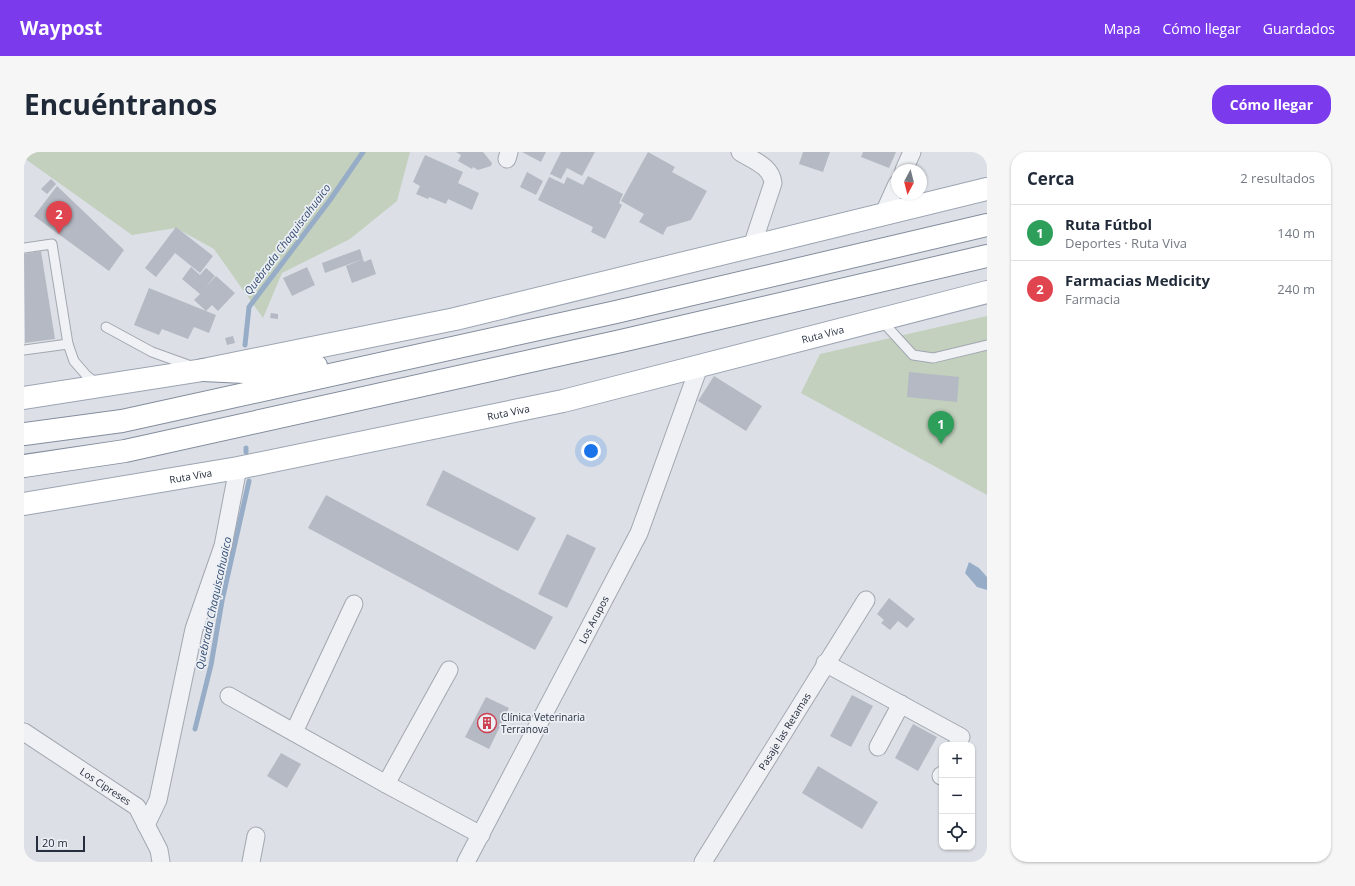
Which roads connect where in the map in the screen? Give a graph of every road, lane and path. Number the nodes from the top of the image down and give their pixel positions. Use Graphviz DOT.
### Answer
graph roads {
  1 [pos="740,152"];
  2 [pos="912,152"];
  3 [pos="907,164"];
  4 [pos="987,189"];
  5 [pos="891,197"];
  6 [pos="883,215"];
  7 [pos="987,225"];
  8 [pos="752,246"];
  9 [pos="24,248"];
  10 [pos="987,256"];
  11 [pos="987,292"];
  12 [pos="881,320"];
  13 [pos="106,327"];
  14 [pos="68,344"];
  15 [pos="987,345"];
  16 [pos="24,350"];
  17 [pos="397,360"];
  18 [pos="699,367"];
  19 [pos="203,370"];
  20 [pos="102,387"];
  21 [pos="24,398"];
  22 [pos="24,434"];
  23 [pos="24,466"];
  24 [pos="238,468"];
  25 [pos="24,504"];
  26 [pos="866,600"];
  27 [pos="354,604"];
  28 [pos="825,663"];
  29 [pos="449,670"];
  30 [pos="229,696"];
  31 [pos="901,704"];
  32 [pos="294,732"];
  33 [pos="26,737"];
  34 [pos="958,742"];
  35 [pos="878,747"];
  36 [pos="386,784"];
  37 [pos="146,825"];
  38 [pos="481,835"];
  39 [pos="256,836"];
  40 [pos="161,862"];
  41 [pos="252,862"];
  42 [pos="466,862"];
  43 [pos="703,862"];
  1 -- 8 [label="street"];
  2 -- 3 [label="street"];
  4 -- 6 [label="main road"];
  5 -- 6 [label="street"];
  6 -- 8 [label="main road"];
  7 -- 17 [label="main road"];
  8 -- 19 [label="main road"];
  9 -- 14 [label="lane"];
  10 -- 23 [label="main road"];
  11 -- 12 [label="main road, Ruta Viva"];
  12 -- 15 [label="lane"];
  12 -- 18 [label="main road, Ruta Viva"];
  13 -- 19 [label="lane"];
  14 -- 16 [label="lane"];
  14 -- 20 [label="lane"];
  17 -- 19 [label="main road"];
  17 -- 22 [label="main road"];
  18 -- 24 [label="main road, Ruta Viva"];
  18 -- 38 [label="street, Los Arupos"];
  19 -- 20 [label="main road"];
  20 -- 21 [label="main road"];
  24 -- 25 [label="main road, Ruta Viva"];
  24 -- 37 [label="street"];
  26 -- 28 [label="street, Pasaje las Retamas"];
  27 -- 32 [label="street"];
  28 -- 31 [label="street"];
  28 -- 43 [label="street, Pasaje las Retamas"];
  29 -- 36 [label="street"];
  30 -- 32 [label="street"];
  31 -- 34 [label="street"];
  31 -- 35 [label="street"];
  32 -- 36 [label="street"];
  33 -- 37 [label="street, Los Cipreses"];
  36 -- 38 [label="street"];
  37 -- 40 [label="street, Los Cipreses"];
  38 -- 42 [label="street, Los Arupos"];
  39 -- 41 [label="street"];
}
